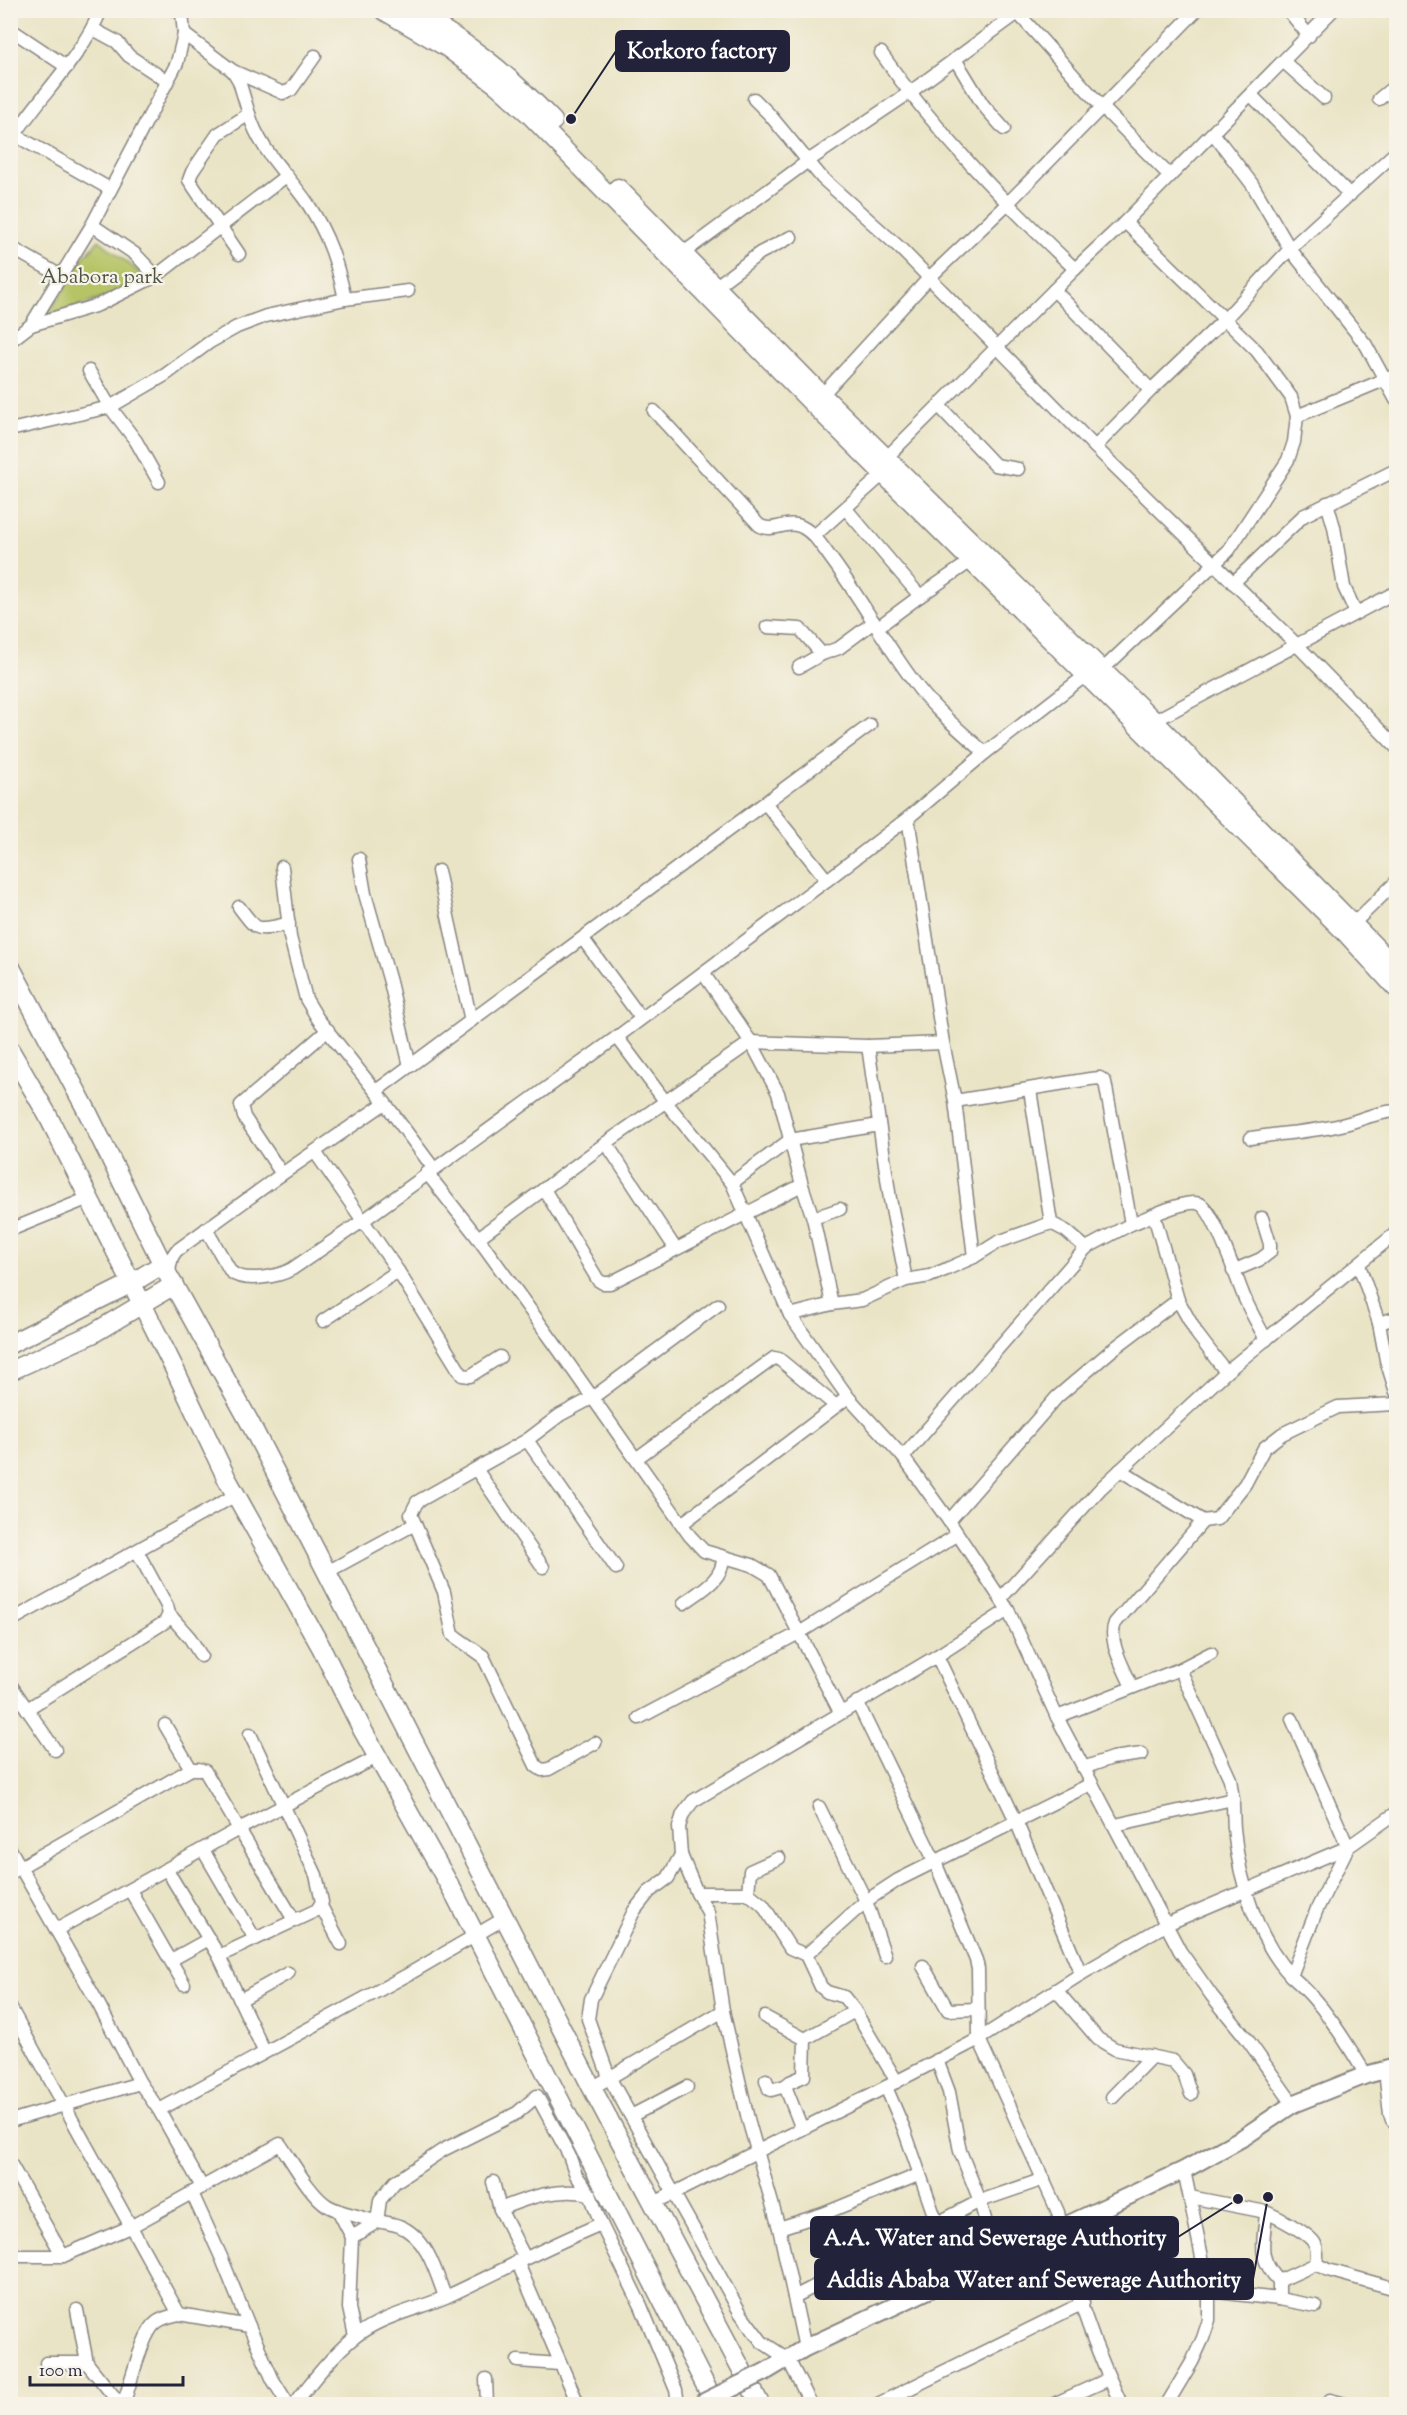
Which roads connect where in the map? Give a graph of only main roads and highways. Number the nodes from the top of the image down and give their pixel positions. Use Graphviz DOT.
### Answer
graph roads {
  1 [pos="383,10"];
  2 [pos="411,10"];
  3 [pos="885,466"];
  4 [pos="1093,673"];
  5 [pos="10,966"];
  6 [pos="1396,968"];
  7 [pos="1396,988"];
  8 [pos="10,1050"];
  9 [pos="168,1275"];
  10 [pos="132,1283"];
  11 [pos="142,1304"];
  12 [pos="11,1341"];
  13 [pos="10,1371"];
  14 [pos="1391,2069"];
  15 [pos="700,2404"];
  16 [pos="715,2404"];
  17 [pos="759,2404"];
  1 -- 3 [label="main road"];
  2 -- 3 [label="main road"];
  3 -- 4 [label="main road"];
  3 -- 4 [label="main road"];
  4 -- 6 [label="main road"];
  4 -- 7 [label="main road"];
  5 -- 9 [label="main road"];
  8 -- 10 [label="main road"];
  9 -- 10 [label="main road"];
  9 -- 11 [label="main road"];
  9 -- 17 [label="main road"];
  10 -- 11 [label="main road"];
  10 -- 12 [label="main road"];
  11 -- 13 [label="main road"];
  11 -- 16 [label="main road"];
  14 -- 15 [label="main road, bridge"];
}
